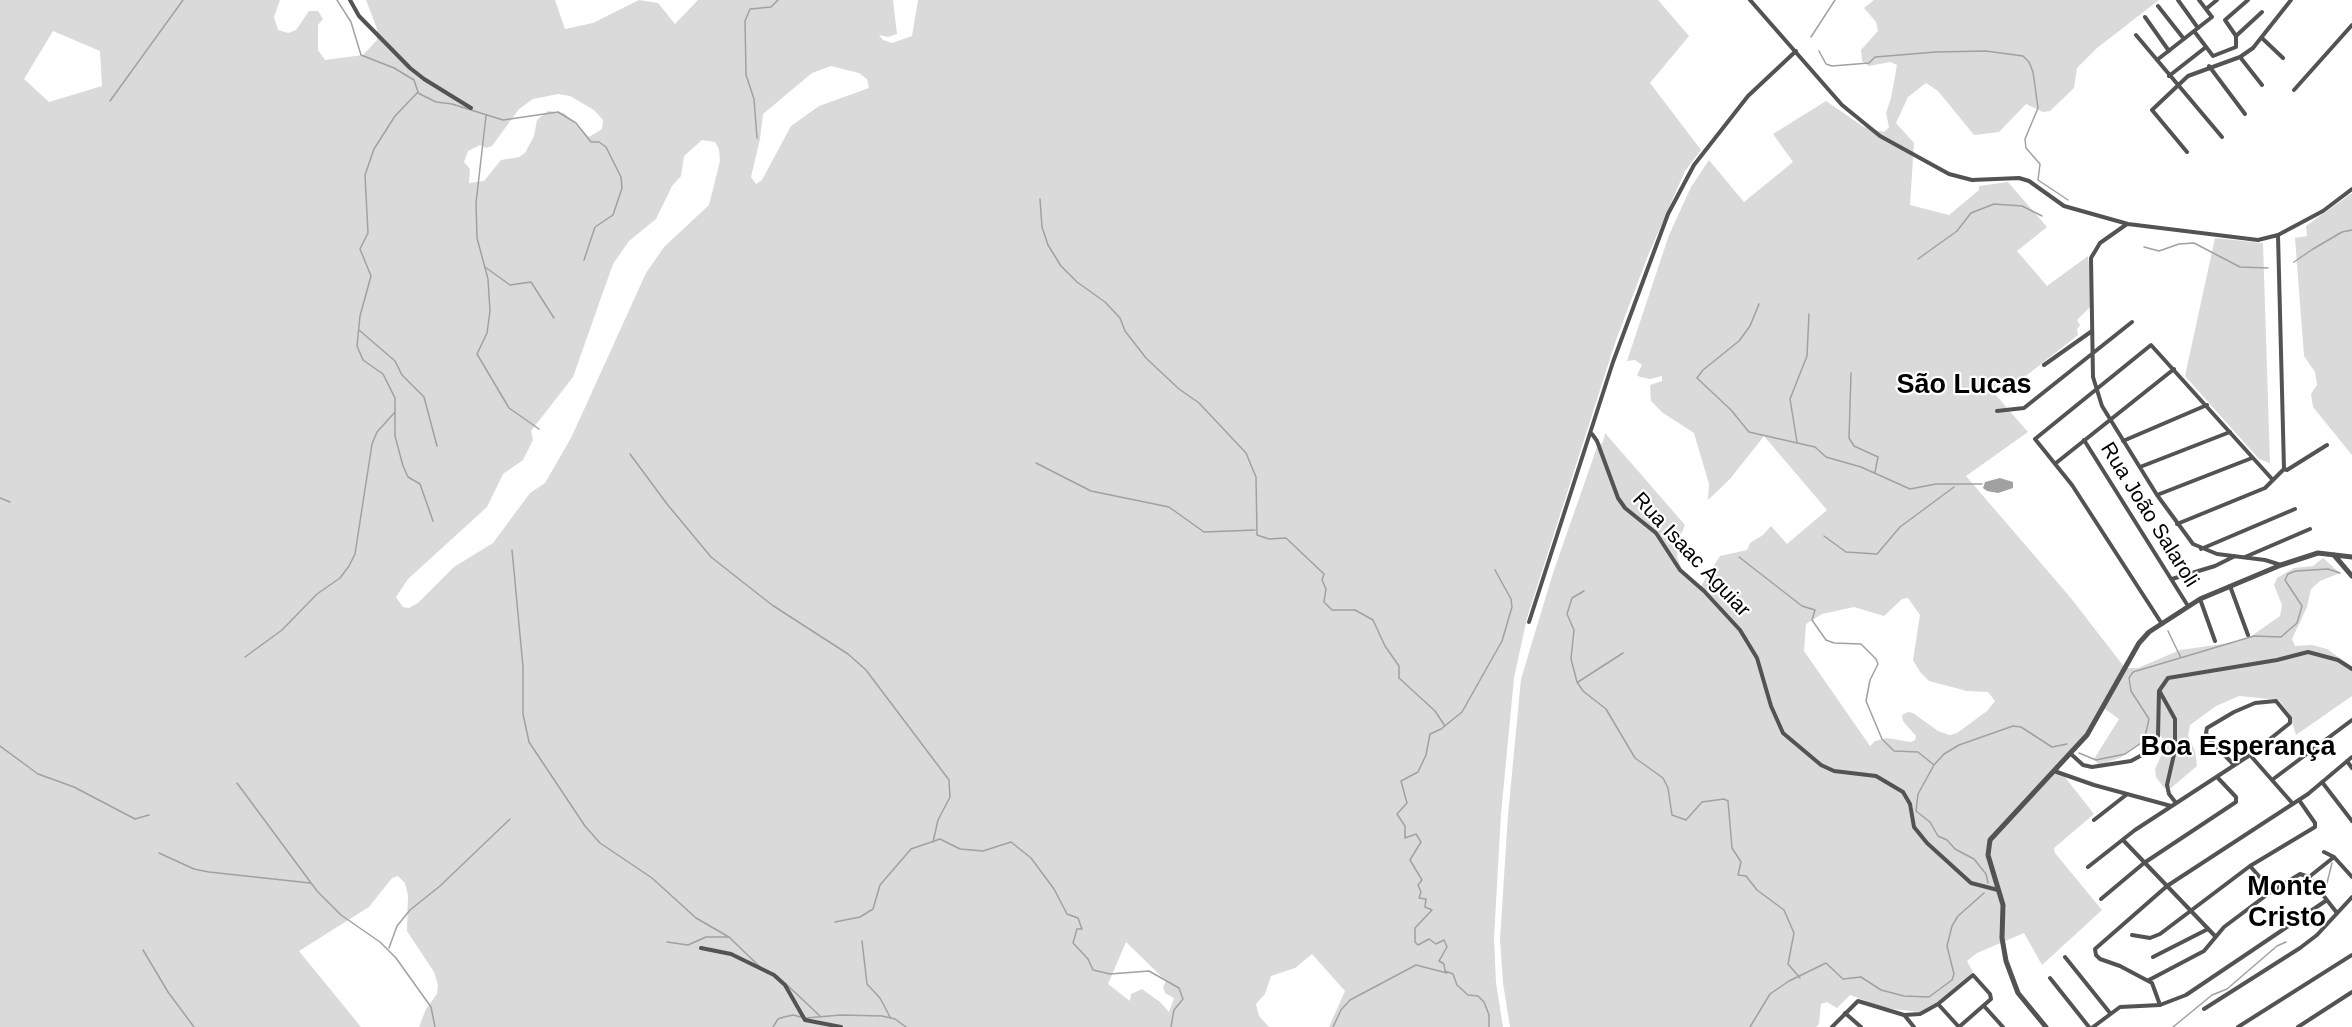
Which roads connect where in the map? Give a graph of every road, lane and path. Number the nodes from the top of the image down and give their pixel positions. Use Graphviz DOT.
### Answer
graph roads {
  1 [pos="350,0"];
  2 [pos="1750,0"];
  3 [pos="2178,0"];
  4 [pos="2199,0"];
  5 [pos="2217,0"];
  6 [pos="2248,0"];
  7 [pos="2291,0"];
  8 [pos="2158,6"];
  9 [pos="2206,9"];
  10 [pos="2262,12"];
  11 [pos="2145,17"];
  12 [pos="2352,25"];
  13 [pos="2196,30"];
  14 [pos="2136,35"];
  15 [pos="2236,36"];
  16 [pos="2184,39"];
  17 [pos="2263,39"];
  18 [pos="2206,47"];
  19 [pos="1796,51"];
  20 [pos="2169,51"];
  21 [pos="2240,57"];
  22 [pos="2283,58"];
  23 [pos="2157,60"];
  24 [pos="2209,66"];
  25 [pos="2169,76"];
  26 [pos="2176,84"];
  27 [pos="2262,85"];
  28 [pos="2294,90"];
  29 [pos="471,108"];
  30 [pos="2245,114"];
  31 [pos="2222,137"];
  32 [pos="2187,152"];
  33 [pos="2352,189"];
  34 [pos="2128,224"];
  35 [pos="2278,235"];
  36 [pos="2132,322"];
  37 [pos="2092,331"];
  38 [pos="2092,355"];
  39 [pos="2044,365"];
  40 [pos="2174,369"];
  41 [pos="2096,391"];
  42 [pos="2207,405"];
  43 [pos="1997,411"];
  44 [pos="2110,420"];
  45 [pos="2230,432"];
  46 [pos="1592,434"];
  47 [pos="2084,440"];
  48 [pos="2124,441"];
  49 [pos="2327,445"];
  50 [pos="2252,458"];
  51 [pos="2056,463"];
  52 [pos="2140,467"];
  53 [pos="2284,470"];
  54 [pos="2272,479"];
  55 [pos="2157,495"];
  56 [pos="2295,509"];
  57 [pos="2177,525"];
  58 [pos="2310,529"];
  59 [pos="2200,549"];
  60 [pos="2334,555"];
  61 [pos="2235,556"];
  62 [pos="2245,557"];
  63 [pos="2352,557"];
  64 [pos="2281,565"];
  65 [pos="2352,576"];
  66 [pos="2172,579"];
  67 [pos="2230,586"];
  68 [pos="2199,599"];
  69 [pos="2188,606"];
  70 [pos="1529,622"];
  71 [pos="2162,624"];
  72 [pos="2248,635"];
  73 [pos="2215,641"];
  74 [pos="2352,669"];
  75 [pos="2159,691"];
  76 [pos="2352,720"];
  77 [pos="2071,754"];
  78 [pos="2250,755"];
  79 [pos="2352,757"];
  80 [pos="2347,761"];
  81 [pos="2234,765"];
  82 [pos="2352,768"];
  83 [pos="2054,771"];
  84 [pos="2217,777"];
  85 [pos="2272,780"];
  86 [pos="2322,782"];
  87 [pos="2126,795"];
  88 [pos="2299,800"];
  89 [pos="2176,803"];
  90 [pos="2293,804"];
  91 [pos="2171,806"];
  92 [pos="2094,820"];
  93 [pos="2352,821"];
  94 [pos="2123,840"];
  95 [pos="2324,852"];
  96 [pos="2334,857"];
  97 [pos="2144,863"];
  98 [pos="2250,866"];
  99 [pos="2088,867"];
  100 [pos="2309,876"];
  101 [pos="2352,878"];
  102 [pos="2167,886"];
  103 [pos="1999,890"];
  104 [pos="2272,891"];
  105 [pos="2352,897"];
  106 [pos="2101,899"];
  107 [pos="2327,900"];
  108 [pos="2189,912"];
  109 [pos="2337,913"];
  110 [pos="2208,930"];
  111 [pos="2132,935"];
  112 [pos="2215,936"];
  113 [pos="701,948"];
  114 [pos="2352,955"];
  115 [pos="2065,957"];
  116 [pos="2153,957"];
  117 [pos="2050,978"];
  118 [pos="2148,980"];
  119 [pos="2352,992"];
  120 [pos="1938,1004"];
  121 [pos="2160,1005"];
  122 [pos="1984,1006"];
  123 [pos="2204,1009"];
  124 [pos="1845,1013"];
  125 [pos="2110,1013"];
  126 [pos="1904,1015"];
  127 [pos="841,1027"];
  128 [pos="1832,1027"];
  129 [pos="1861,1027"];
  130 [pos="1914,1027"];
  131 [pos="1959,1027"];
  132 [pos="2003,1027"];
  133 [pos="2046,1027"];
  134 [pos="2091,1027"];
  135 [pos="2238,1027"];
  136 [pos="2298,1027"];
  1 -- 29 [label="street"];
  2 -- 19 [label="street"];
  3 -- 13 [label="street"];
  4 -- 9 [label="street"];
  5 -- 9 [label="street"];
  6 -- 15 [label="street"];
  7 -- 17 [label="street"];
  8 -- 16 [label="street"];
  9 -- 13 [label="street"];
  10 -- 15 [label="street"];
  11 -- 20 [label="street"];
  12 -- 28 [label="street"];
  13 -- 16 [label="street"];
  13 -- 18 [label="street"];
  14 -- 23 [label="street"];
  15 -- 18 [label="street"];
  16 -- 20 [label="street"];
  17 -- 21 [label="street"];
  17 -- 22 [label="street"];
  18 -- 25 [label="street"];
  19 -- 34 [label="street"];
  19 -- 46 [label="street"];
  20 -- 23 [label="street"];
  21 -- 24 [label="street"];
  21 -- 27 [label="street"];
  23 -- 25 [label="street"];
  24 -- 26 [label="street"];
  24 -- 30 [label="street"];
  25 -- 26 [label="street"];
  26 -- 31 [label="street"];
  26 -- 32 [label="street"];
  33 -- 35 [label="street"];
  34 -- 35 [label="street"];
  34 -- 37 [label="street"];
  35 -- 53 [label="street"];
  36 -- 38 [label="street"];
  37 -- 38 [label="street"];
  37 -- 39 [label="street"];
  38 -- 41 [label="street"];
  38 -- 43 [label="street"];
  40 -- 41 [label="street"];
  40 -- 42 [label="street"];
  40 -- 44 [label="street"];
  41 -- 44 [label="street"];
  41 -- 51 [label="street"];
  42 -- 45 [label="street"];
  42 -- 48 [label="street"];
  44 -- 47 [label="street"];
  44 -- 48 [label="street"];
  45 -- 50 [label="street"];
  45 -- 52 [label="street"];
  46 -- 70 [label="street"];
  46 -- 103 [label="street, Rua Isaac Aguiar"];
  47 -- 51 [label="street"];
  47 -- 66 [label="street, Rua João Salaroli"];
  48 -- 52 [label="street"];
  49 -- 53 [label="street"];
  50 -- 54 [label="street"];
  50 -- 55 [label="street"];
  51 -- 71 [label="street"];
  52 -- 55 [label="street"];
  53 -- 54 [label="street"];
  54 -- 57 [label="street"];
  55 -- 57 [label="street"];
  56 -- 59 [label="street"];
  57 -- 59 [label="street"];
  58 -- 62 [label="street"];
  59 -- 61 [label="street"];
  60 -- 63 [label="street"];
  60 -- 64 [label="street"];
  60 -- 65 [label="street"];
  61 -- 62 [label="street"];
  61 -- 66 [label="street"];
  62 -- 64 [label="street"];
  64 -- 67 [label="street"];
  66 -- 69 [label="street, Rua João Salaroli"];
  67 -- 68 [label="street"];
  67 -- 72 [label="street"];
  68 -- 69 [label="street"];
  68 -- 73 [label="street"];
  69 -- 71 [label="street"];
  71 -- 77 [label="street"];
  74 -- 75 [label="street"];
  75 -- 77 [label="street"];
  75 -- 89 [label="street"];
  76 -- 85 [label="street"];
  77 -- 83 [label="street"];
  78 -- 81 [label="street"];
  78 -- 81 [label="street"];
  78 -- 85 [label="street"];
  79 -- 80 [label="street"];
  80 -- 82 [label="street"];
  80 -- 86 [label="street"];
  81 -- 84 [label="street"];
  83 -- 87 [label="street"];
  83 -- 103 [label="street"];
  84 -- 89 [label="street"];
  84 -- 97 [label="street"];
  85 -- 90 [label="street"];
  86 -- 88 [label="street"];
  86 -- 93 [label="street"];
  87 -- 91 [label="street"];
  87 -- 92 [label="street"];
  88 -- 90 [label="street"];
  88 -- 98 [label="street"];
  89 -- 91 [label="street"];
  90 -- 102 [label="street"];
  91 -- 94 [label="street"];
  94 -- 97 [label="street"];
  94 -- 99 [label="street"];
  95 -- 96 [label="street"];
  96 -- 100 [label="street"];
  96 -- 101 [label="street"];
  97 -- 102 [label="street"];
  97 -- 106 [label="street"];
  98 -- 104 [label="street"];
  98 -- 108 [label="street"];
  100 -- 104 [label="street"];
  100 -- 107 [label="street"];
  102 -- 108 [label="street"];
  102 -- 118 [label="street"];
  103 -- 133 [label="street"];
  104 -- 112 [label="street"];
  105 -- 109 [label="street"];
  107 -- 109 [label="street"];
  107 -- 121 [label="street"];
  108 -- 110 [label="street"];
  108 -- 111 [label="street"];
  109 -- 123 [label="street"];
  110 -- 112 [label="street"];
  110 -- 116 [label="street"];
  112 -- 118 [label="street"];
  113 -- 127 [label="street"];
  114 -- 135 [label="street"];
  115 -- 125 [label="street"];
  117 -- 134 [label="street"];
  118 -- 121 [label="street"];
  119 -- 136 [label="street"];
  120 -- 122 [label="street"];
  120 -- 126 [label="street"];
  120 -- 131 [label="street"];
  121 -- 125 [label="street"];
  122 -- 131 [label="street"];
  122 -- 132 [label="street"];
  124 -- 126 [label="street"];
  124 -- 128 [label="street"];
  124 -- 129 [label="street"];
  125 -- 134 [label="street"];
  126 -- 130 [label="street"];
}
